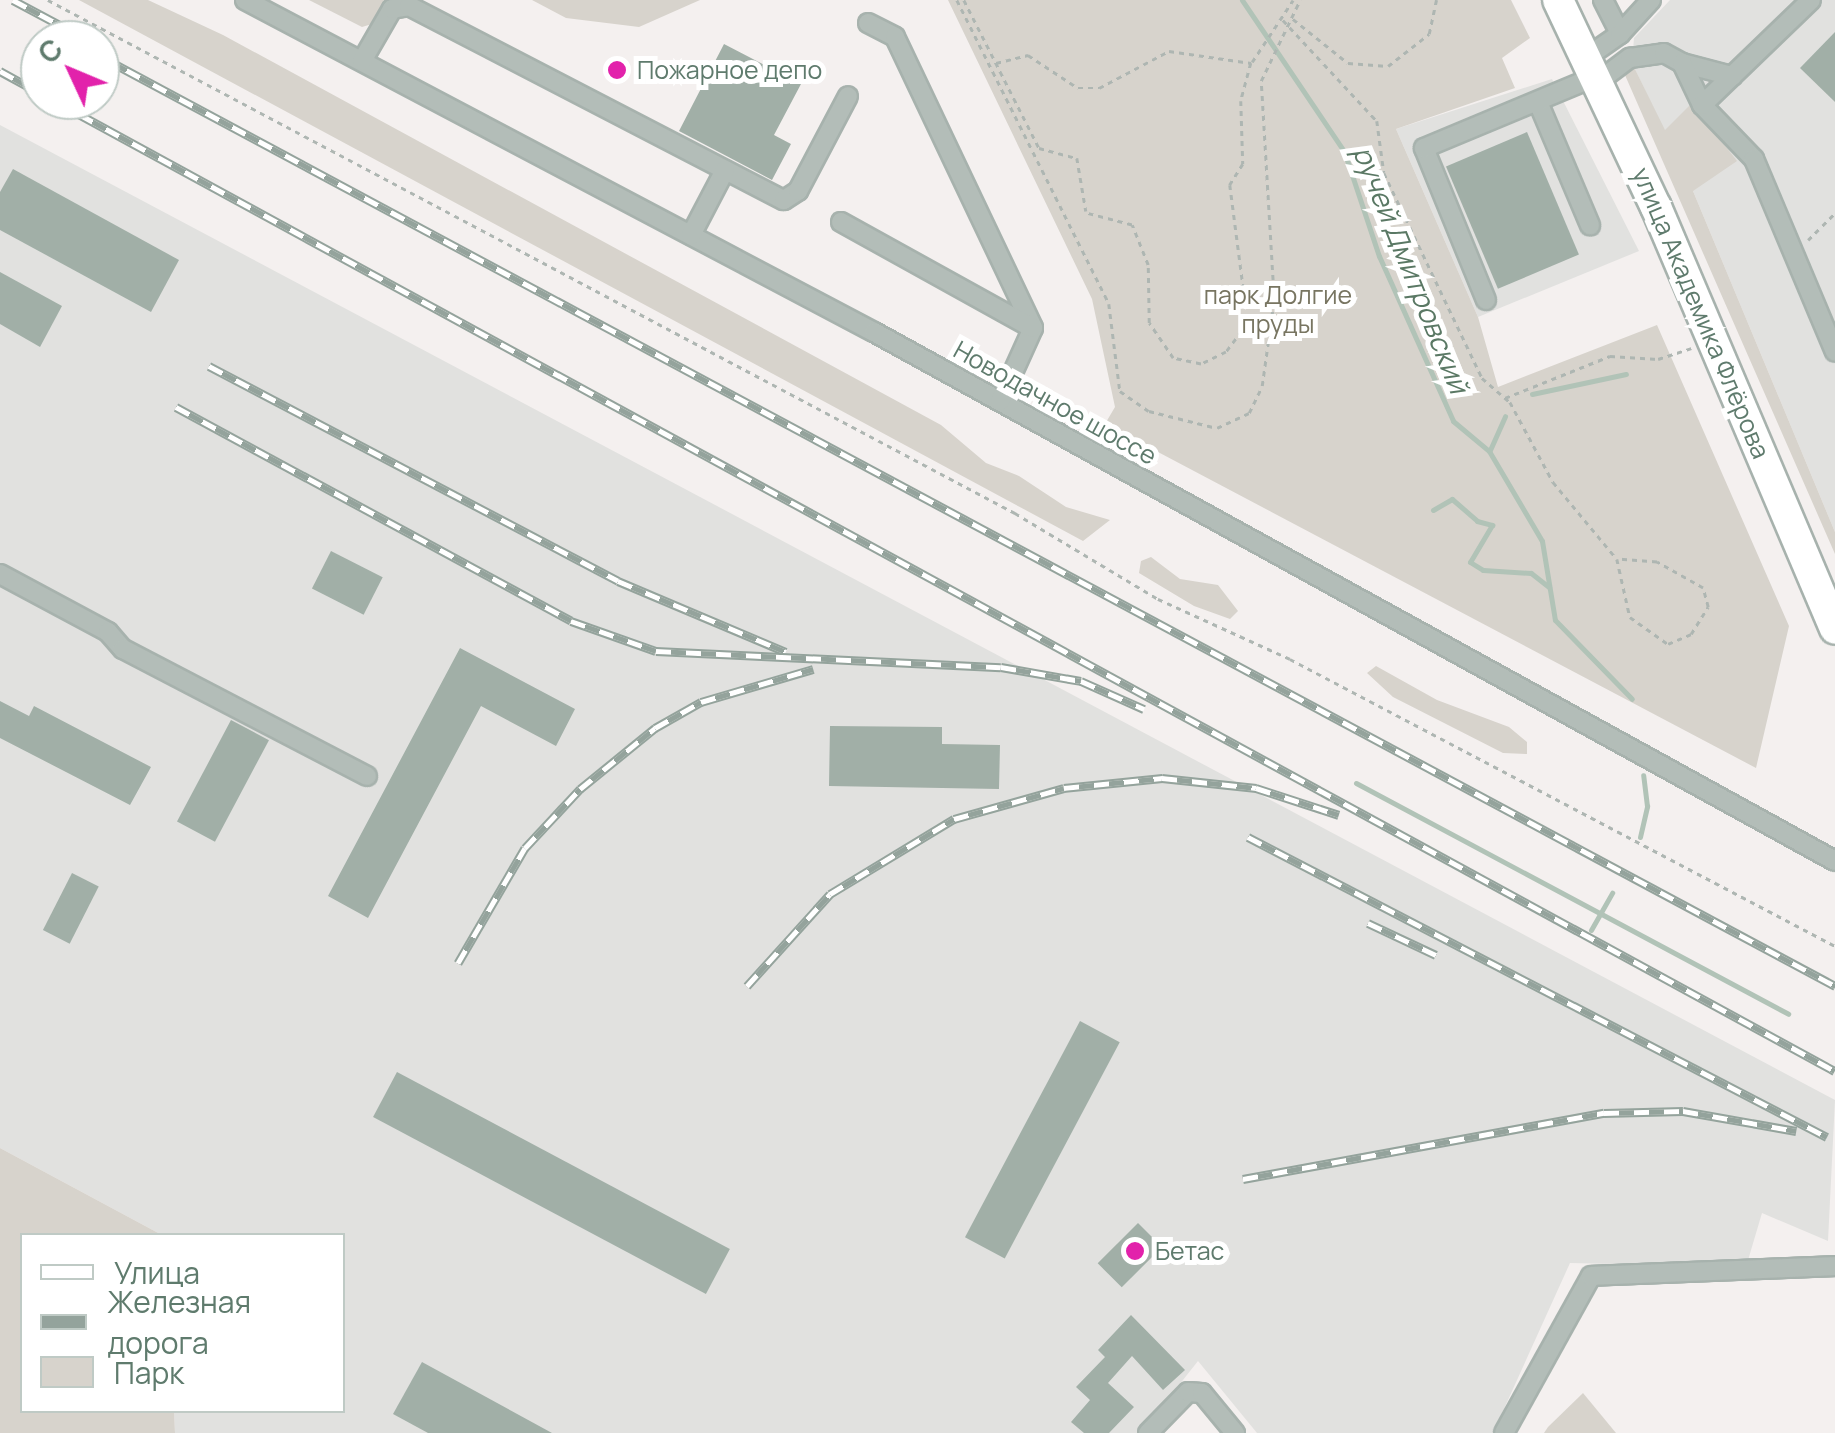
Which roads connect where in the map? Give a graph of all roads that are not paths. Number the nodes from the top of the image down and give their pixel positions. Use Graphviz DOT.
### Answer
graph roads {
  1 [pos="245,0"];
  2 [pos="1558,0"];
  3 [pos="1604,0"];
  4 [pos="1810,0"];
  5 [pos="1654,1"];
  6 [pos="868,23"];
  7 [pos="1620,34"];
  8 [pos="362,61"];
  9 [pos="1682,63"];
  10 [pos="1594,71"];
  11 [pos="1732,76"];
  12 [pos="848,96"];
  13 [pos="1538,102"];
  14 [pos="1702,105"];
  15 [pos="724,170"];
  16 [pos="841,222"];
  17 [pos="1590,225"];
  18 [pos="691,236"];
  19 [pos="1486,300"];
  20 [pos="1033,328"];
  21 [pos="1835,352"];
  22 [pos="1000,401"];
  23 [pos="0,574"];
  24 [pos="1835,629"];
  25 [pos="367,776"];
  26 [pos="1830,855"];
  27 [pos="1835,1266"];
  28 [pos="1148,1433"];
  29 [pos="1235,1433"];
  30 [pos="1504,1433"];
  1 -- 8 [label="street, Новодачное шоссе"];
  2 -- 10 [label="main road, улица Академика Флёрова"];
  3 -- 7 [label="street"];
  4 -- 11 [label="street"];
  5 -- 7 [label="street"];
  6 -- 20 [label="street"];
  7 -- 10 [label="street"];
  8 -- 15 [label="street"];
  8 -- 18 [label="street, Новодачное шоссе"];
  9 -- 10 [label="street"];
  9 -- 11 [label="street"];
  9 -- 14 [label="street"];
  10 -- 13 [label="street"];
  10 -- 24 [label="main road, улица Академика Флёрова"];
  11 -- 14 [label="street"];
  12 -- 15 [label="street"];
  13 -- 17 [label="street"];
  13 -- 19 [label="street"];
  14 -- 21 [label="street"];
  15 -- 18 [label="street"];
  16 -- 20 [label="street"];
  18 -- 22 [label="street, Новодачное шоссе"];
  20 -- 22 [label="street"];
  22 -- 26 [label="street, Новодачное шоссе"];
  23 -- 25 [label="street"];
  27 -- 30 [label="street"];
  28 -- 29 [label="street"];
}
